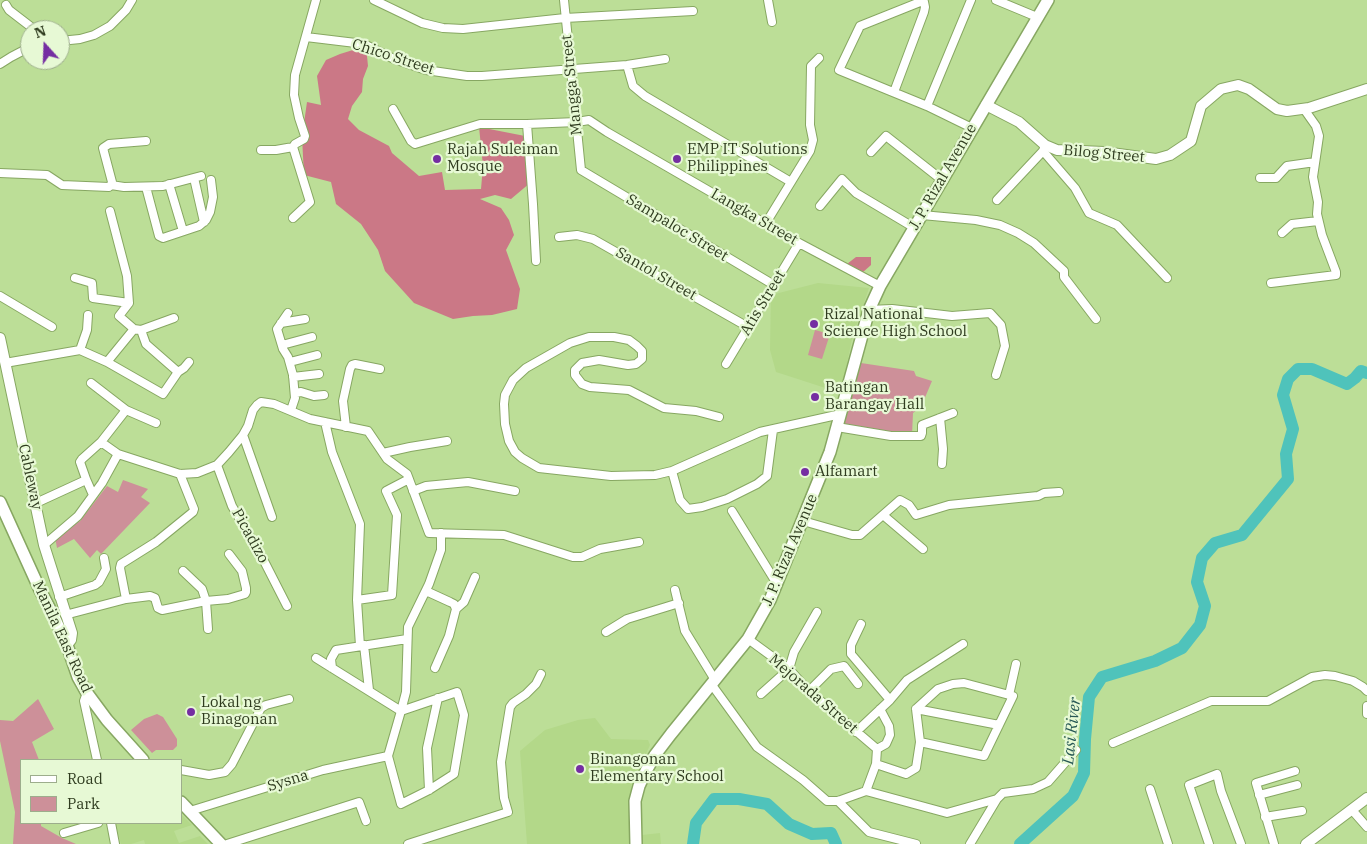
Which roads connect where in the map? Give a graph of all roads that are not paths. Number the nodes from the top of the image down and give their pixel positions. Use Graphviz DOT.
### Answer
graph roads {
  1 [pos="132,0"];
  2 [pos="316,0"];
  3 [pos="374,0"];
  4 [pos="564,0"];
  5 [pos="768,0"];
  6 [pos="971,0"];
  7 [pos="996,0"];
  8 [pos="1048,0"];
  9 [pos="6,5"];
  10 [pos="692,11"];
  11 [pos="1037,17"];
  12 [pos="565,18"];
  13 [pos="22,20"];
  14 [pos="772,22"];
  15 [pos="306,37"];
  16 [pos="70,40"];
  17 [pos="20,52"];
  18 [pos="819,58"];
  19 [pos="665,59"];
  20 [pos="0,64"];
  21 [pos="627,65"];
  22 [pos="570,69"];
  23 [pos="1366,91"];
  24 [pos="894,92"];
  25 [pos="986,104"];
  26 [pos="927,106"];
  27 [pos="393,109"];
  28 [pos="1304,109"];
  29 [pos="577,122"];
  30 [pos="527,124"];
  31 [pos="972,128"];
  32 [pos="146,141"];
  33 [pos="293,147"];
  34 [pos="1044,148"];
  35 [pos="261,150"];
  36 [pos="870,152"];
  37 [pos="1315,162"];
  38 [pos="581,170"];
  39 [pos="0,173"];
  40 [pos="1260,178"];
  41 [pos="211,180"];
  42 [pos="942,180"];
  43 [pos="790,182"];
  44 [pos="169,184"];
  45 [pos="111,185"];
  46 [pos="146,186"];
  47 [pos="998,200"];
  48 [pos="820,206"];
  49 [pos="110,211"];
  50 [pos="922,215"];
  51 [pos="293,218"];
  52 [pos="1318,221"];
  53 [pos="204,222"];
  54 [pos="766,223"];
  55 [pos="913,228"];
  56 [pos="183,231"];
  57 [pos="1282,233"];
  58 [pos="559,237"];
  59 [pos="799,242"];
  60 [pos="536,262"];
  61 [pos="75,278"];
  62 [pos="1167,278"];
  63 [pos="1271,283"];
  64 [pos="774,285"];
  65 [pos="880,286"];
  66 [pos="0,296"];
  67 [pos="129,303"];
  68 [pos="869,310"];
  69 [pos="288,313"];
  70 [pos="88,315"];
  71 [pos="174,318"];
  72 [pos="305,319"];
  73 [pos="1096,319"];
  74 [pos="281,323"];
  75 [pos="52,326"];
  76 [pos="748,327"];
  77 [pos="138,329"];
  78 [pos="312,337"];
  79 [pos="0,338"];
  80 [pos="282,344"];
  81 [pos="80,350"];
  82 [pos="317,355"];
  83 [pos="107,362"];
  84 [pos="189,362"];
  85 [pos="290,362"];
  86 [pos="5,363"];
  87 [pos="726,364"];
  88 [pos="380,369"];
  89 [pos="178,372"];
  90 [pos="319,374"];
  91 [pos="996,375"];
  92 [pos="293,377"];
  93 [pos="91,383"];
  94 [pos="295,393"];
  95 [pos="324,396"];
  96 [pos="126,410"];
  97 [pos="291,410"];
  98 [pos="953,413"];
  99 [pos="841,414"];
  100 [pos="719,417"];
  101 [pos="940,418"];
  102 [pos="325,422"];
  103 [pos="156,423"];
  104 [pos="346,427"];
  105 [pos="837,427"];
  106 [pos="773,430"];
  107 [pos="243,435"];
  108 [pos="448,441"];
  109 [pos="101,442"];
  110 [pos="383,453"];
  111 [pos="118,454"];
  112 [pos="217,464"];
  113 [pos="942,464"];
  114 [pos="672,471"];
  115 [pos="180,474"];
  116 [pos="409,479"];
  117 [pos="86,480"];
  118 [pos="413,491"];
  119 [pos="515,491"];
  120 [pos="1060,492"];
  121 [pos="93,495"];
  122 [pos="0,502"];
  123 [pos="36,503"];
  124 [pos="732,511"];
  125 [pos="883,515"];
  126 [pos="272,517"];
  127 [pos="803,521"];
  128 [pos="441,533"];
  129 [pos="639,542"];
  130 [pos="44,544"];
  131 [pos="924,549"];
  132 [pos="229,554"];
  133 [pos="104,558"];
  134 [pos="183,571"];
  135 [pos="475,577"];
  136 [pos="777,584"];
  137 [pos="675,590"];
  138 [pos="426,591"];
  139 [pos="59,597"];
  140 [pos="126,599"];
  141 [pos="357,600"];
  142 [pos="206,601"];
  143 [pos="678,603"];
  144 [pos="287,606"];
  145 [pos="456,609"];
  146 [pos="817,612"];
  147 [pos="60,617"];
  148 [pos="861,624"];
  149 [pos="208,629"];
  150 [pos="606,632"];
  151 [pos="407,639"];
  152 [pos="748,639"];
  153 [pos="963,644"];
  154 [pos="362,646"];
  155 [pos="316,658"];
  156 [pos="1016,664"];
  157 [pos="332,668"];
  158 [pos="434,668"];
  159 [pos="789,669"];
  160 [pos="541,674"];
  161 [pos="713,683"];
  162 [pos="858,684"];
  163 [pos="369,690"];
  164 [pos="809,691"];
  165 [pos="1367,691"];
  166 [pos="87,693"];
  167 [pos="761,694"];
  168 [pos="1009,695"];
  169 [pos="288,698"];
  170 [pos="438,698"];
  171 [pos="890,700"];
  172 [pos="1367,706"];
  173 [pos="880,709"];
  174 [pos="916,709"];
  175 [pos="401,711"];
  176 [pos="1367,714"];
  177 [pos="999,725"];
  178 [pos="856,732"];
  179 [pos="920,742"];
  180 [pos="1113,743"];
  181 [pos="877,749"];
  182 [pos="1076,750"];
  183 [pos="388,756"];
  184 [pos="97,759"];
  185 [pos="142,759"];
  186 [pos="876,764"];
  187 [pos="182,770"];
  188 [pos="1295,771"];
  189 [pos="1297,785"];
  190 [pos="1150,789"];
  191 [pos="429,790"];
  192 [pos="866,791"];
  193 [pos="1259,795"];
  194 [pos="1367,798"];
  195 [pos="997,799"];
  196 [pos="838,801"];
  197 [pos="182,803"];
  198 [pos="1352,810"];
  199 [pos="190,811"];
  200 [pos="1302,811"];
  201 [pos="1265,817"];
  202 [pos="366,822"];
  203 [pos="95,824"];
  204 [pos="111,824"];
  205 [pos="1367,827"];
  206 [pos="64,833"];
  207 [pos="440,834"];
  208 [pos="115,844"];
  209 [pos="221,844"];
  210 [pos="227,844"];
  211 [pos="408,844"];
  212 [pos="442,844"];
  213 [pos="636,844"];
  214 [pos="916,844"];
  215 [pos="970,844"];
  216 [pos="1168,844"];
  217 [pos="1209,844"];
  218 [pos="1241,844"];
  219 [pos="1274,844"];
  220 [pos="1306,844"];
  1 -- 16 [label="street"];
  2 -- 15 [label="street"];
  3 -- 12 [label="street"];
  4 -- 12 [label="street, Mangga Street"];
  5 -- 14 [label="street"];
  6 -- 26 [label="street"];
  7 -- 11 [label="street"];
  8 -- 11 [label="main road, J. P. Rizal Avenue"];
  9 -- 13 [label="street"];
  10 -- 12 [label="street"];
  11 -- 25 [label="main road, J. P. Rizal Avenue"];
  12 -- 22 [label="street, Mangga Street"];
  15 -- 22 [label="street, Chico Street"];
  15 -- 33 [label="street"];
  17 -- 20 [label="street"];
  18 -- 43 [label="street"];
  19 -- 21 [label="street, Chico Street"];
  21 -- 22 [label="street, Chico Street"];
  21 -- 43 [label="street"];
  22 -- 29 [label="street, Mangga Street"];
  23 -- 28 [label="street, Bilog Street"];
  24 -- 24 [label="street"];
  24 -- 26 [label="street"];
  25 -- 31 [label="main road, J. P. Rizal Avenue"];
  25 -- 34 [label="street, Bilog Street"];
  26 -- 31 [label="street"];
  27 -- 30 [label="street, Langka Street"];
  28 -- 34 [label="street, Bilog Street"];
  28 -- 37 [label="street"];
  29 -- 30 [label="street, Langka Street"];
  29 -- 38 [label="street, Mangga Street"];
  29 -- 54 [label="street, Langka Street"];
  30 -- 60 [label="street"];
  31 -- 42 [label="main road, J. P. Rizal Avenue"];
  32 -- 45 [label="street"];
  33 -- 35 [label="street"];
  33 -- 51 [label="street"];
  34 -- 47 [label="street"];
  34 -- 62 [label="street"];
  36 -- 42 [label="street"];
  37 -- 40 [label="street"];
  37 -- 52 [label="street"];
  38 -- 64 [label="street, Sampaloc Street"];
  39 -- 45 [label="street"];
  41 -- 53 [label="street"];
  42 -- 50 [label="main road, J. P. Rizal Avenue"];
  43 -- 54 [label="street"];
  44 -- 46 [label="street"];
  44 -- 53 [label="street"];
  44 -- 56 [label="street"];
  45 -- 46 [label="street"];
  46 -- 56 [label="street"];
  48 -- 55 [label="street"];
  49 -- 67 [label="street"];
  50 -- 55 [label="main road, J. P. Rizal Avenue"];
  50 -- 73 [label="street"];
  52 -- 57 [label="street"];
  52 -- 63 [label="street"];
  53 -- 56 [label="street"];
  54 -- 59 [label="street, Langka Street"];
  55 -- 65 [label="main road, J. P. Rizal Avenue"];
  58 -- 76 [label="street, Santol Street"];
  59 -- 64 [label="street, Atis Street"];
  59 -- 65 [label="street, Langka Street"];
  61 -- 67 [label="street"];
  64 -- 76 [label="street, Atis Street"];
  65 -- 68 [label="main road, J. P. Rizal Avenue"];
  66 -- 75 [label="street"];
  67 -- 77 [label="street"];
  68 -- 91 [label="street"];
  68 -- 99 [label="main road, J. P. Rizal Avenue"];
  69 -- 74 [label="street"];
  70 -- 81 [label="street"];
  71 -- 77 [label="street"];
  72 -- 74 [label="street"];
  74 -- 80 [label="street"];
  76 -- 87 [label="street, Atis Street"];
  77 -- 83 [label="street"];
  77 -- 89 [label="street"];
  78 -- 80 [label="street"];
  79 -- 86 [label="street, Cableway"];
  80 -- 85 [label="street"];
  81 -- 83 [label="street"];
  81 -- 86 [label="street"];
  82 -- 85 [label="street"];
  83 -- 89 [label="street"];
  84 -- 89 [label="street"];
  85 -- 92 [label="street"];
  86 -- 123 [label="street, Cableway"];
  88 -- 104 [label="street"];
  90 -- 92 [label="street"];
  92 -- 94 [label="street"];
  93 -- 96 [label="street"];
  94 -- 95 [label="street"];
  94 -- 97 [label="street"];
  96 -- 103 [label="street"];
  96 -- 109 [label="street"];
  97 -- 102 [label="street"];
  97 -- 107 [label="street"];
  98 -- 101 [label="street"];
  99 -- 105 [label="main road, J. P. Rizal Avenue"];
  99 -- 106 [label="street"];
  100 -- 114 [label="street"];
  101 -- 105 [label="street"];
  101 -- 113 [label="street"];
  102 -- 104 [label="street"];
  102 -- 141 [label="street"];
  104 -- 110 [label="street"];
  105 -- 127 [label="main road, J. P. Rizal Avenue"];
  106 -- 114 [label="street"];
  106 -- 114 [label="street"];
  107 -- 112 [label="street"];
  107 -- 126 [label="street"];
  108 -- 110 [label="street"];
  109 -- 111 [label="street"];
  109 -- 117 [label="street"];
  110 -- 116 [label="street"];
  111 -- 115 [label="street"];
  111 -- 121 [label="street"];
  112 -- 115 [label="street"];
  112 -- 144 [label="street, Picadizo"];
  115 -- 140 [label="street"];
  116 -- 118 [label="street"];
  116 -- 141 [label="street"];
  117 -- 121 [label="street"];
  117 -- 123 [label="street"];
  118 -- 119 [label="street"];
  118 -- 128 [label="street"];
  120 -- 125 [label="street"];
  121 -- 130 [label="street"];
  122 -- 147 [label="main road, Manila East Road"];
  123 -- 130 [label="street, Cableway"];
  124 -- 136 [label="street"];
  125 -- 127 [label="street"];
  125 -- 131 [label="street"];
  127 -- 136 [label="main road, J. P. Rizal Avenue"];
  128 -- 129 [label="street"];
  128 -- 138 [label="street"];
  130 -- 139 [label="street, Cableway"];
  132 -- 142 [label="street"];
  133 -- 139 [label="street"];
  134 -- 142 [label="street"];
  135 -- 145 [label="street"];
  136 -- 152 [label="main road, J. P. Rizal Avenue"];
  137 -- 143 [label="street"];
  138 -- 145 [label="street"];
  138 -- 151 [label="street"];
  139 -- 147 [label="street, Cableway"];
  140 -- 142 [label="street"];
  140 -- 147 [label="street"];
  141 -- 154 [label="street"];
  142 -- 149 [label="street"];
  143 -- 150 [label="street"];
  143 -- 161 [label="street"];
  145 -- 158 [label="street"];
  146 -- 159 [label="street"];
  147 -- 166 [label="main road, Manila East Road"];
  148 -- 171 [label="street"];
  151 -- 154 [label="street"];
  151 -- 175 [label="street"];
  152 -- 159 [label="street, Mejorada Street"];
  152 -- 161 [label="main road, J. P. Rizal Avenue"];
  153 -- 171 [label="street"];
  154 -- 157 [label="street"];
  154 -- 163 [label="street"];
  155 -- 157 [label="street"];
  156 -- 168 [label="street"];
  157 -- 163 [label="street"];
  159 -- 164 [label="street, Mejorada Street"];
  159 -- 167 [label="street"];
  160 -- 207 [label="street"];
  161 -- 196 [label="street"];
  161 -- 213 [label="main road, J. P. Rizal Avenue"];
  162 -- 164 [label="street"];
  163 -- 175 [label="street"];
  164 -- 178 [label="street, Mejorada Street"];
  165 -- 180 [label="street"];
  166 -- 184 [label="street"];
  166 -- 185 [label="main road, Manila East Road"];
  168 -- 174 [label="street"];
  168 -- 177 [label="street"];
  169 -- 187 [label="street"];
  170 -- 175 [label="street"];
  170 -- 191 [label="street"];
  170 -- 191 [label="street"];
  171 -- 173 [label="street"];
  172 -- 176 [label="street"];
  173 -- 178 [label="street"];
  173 -- 181 [label="street"];
  174 -- 177 [label="street"];
  174 -- 179 [label="street"];
  175 -- 183 [label="street"];
  177 -- 179 [label="street"];
  178 -- 181 [label="street, Mejorada Street"];
  179 -- 186 [label="street"];
  181 -- 186 [label="street"];
  182 -- 195 [label="street"];
  183 -- 191 [label="street"];
  183 -- 199 [label="street, Sysna"];
  186 -- 192 [label="street"];
  188 -- 193 [label="street"];
  189 -- 193 [label="street"];
  190 -- 216 [label="street"];
  192 -- 195 [label="street"];
  192 -- 196 [label="street"];
  193 -- 201 [label="street"];
  194 -- 198 [label="street"];
  195 -- 215 [label="street"];
  196 -- 214 [label="street"];
  197 -- 199 [label="main road"];
  198 -- 205 [label="street"];
  198 -- 220 [label="street"];
  199 -- 209 [label="main road"];
  200 -- 201 [label="street"];
  201 -- 219 [label="street"];
  202 -- 210 [label="street"];
  203 -- 206 [label="street"];
  204 -- 208 [label="street"];
  207 -- 211 [label="street"];
  207 -- 212 [label="street"];
  217 -- 218 [label="street"];
}
